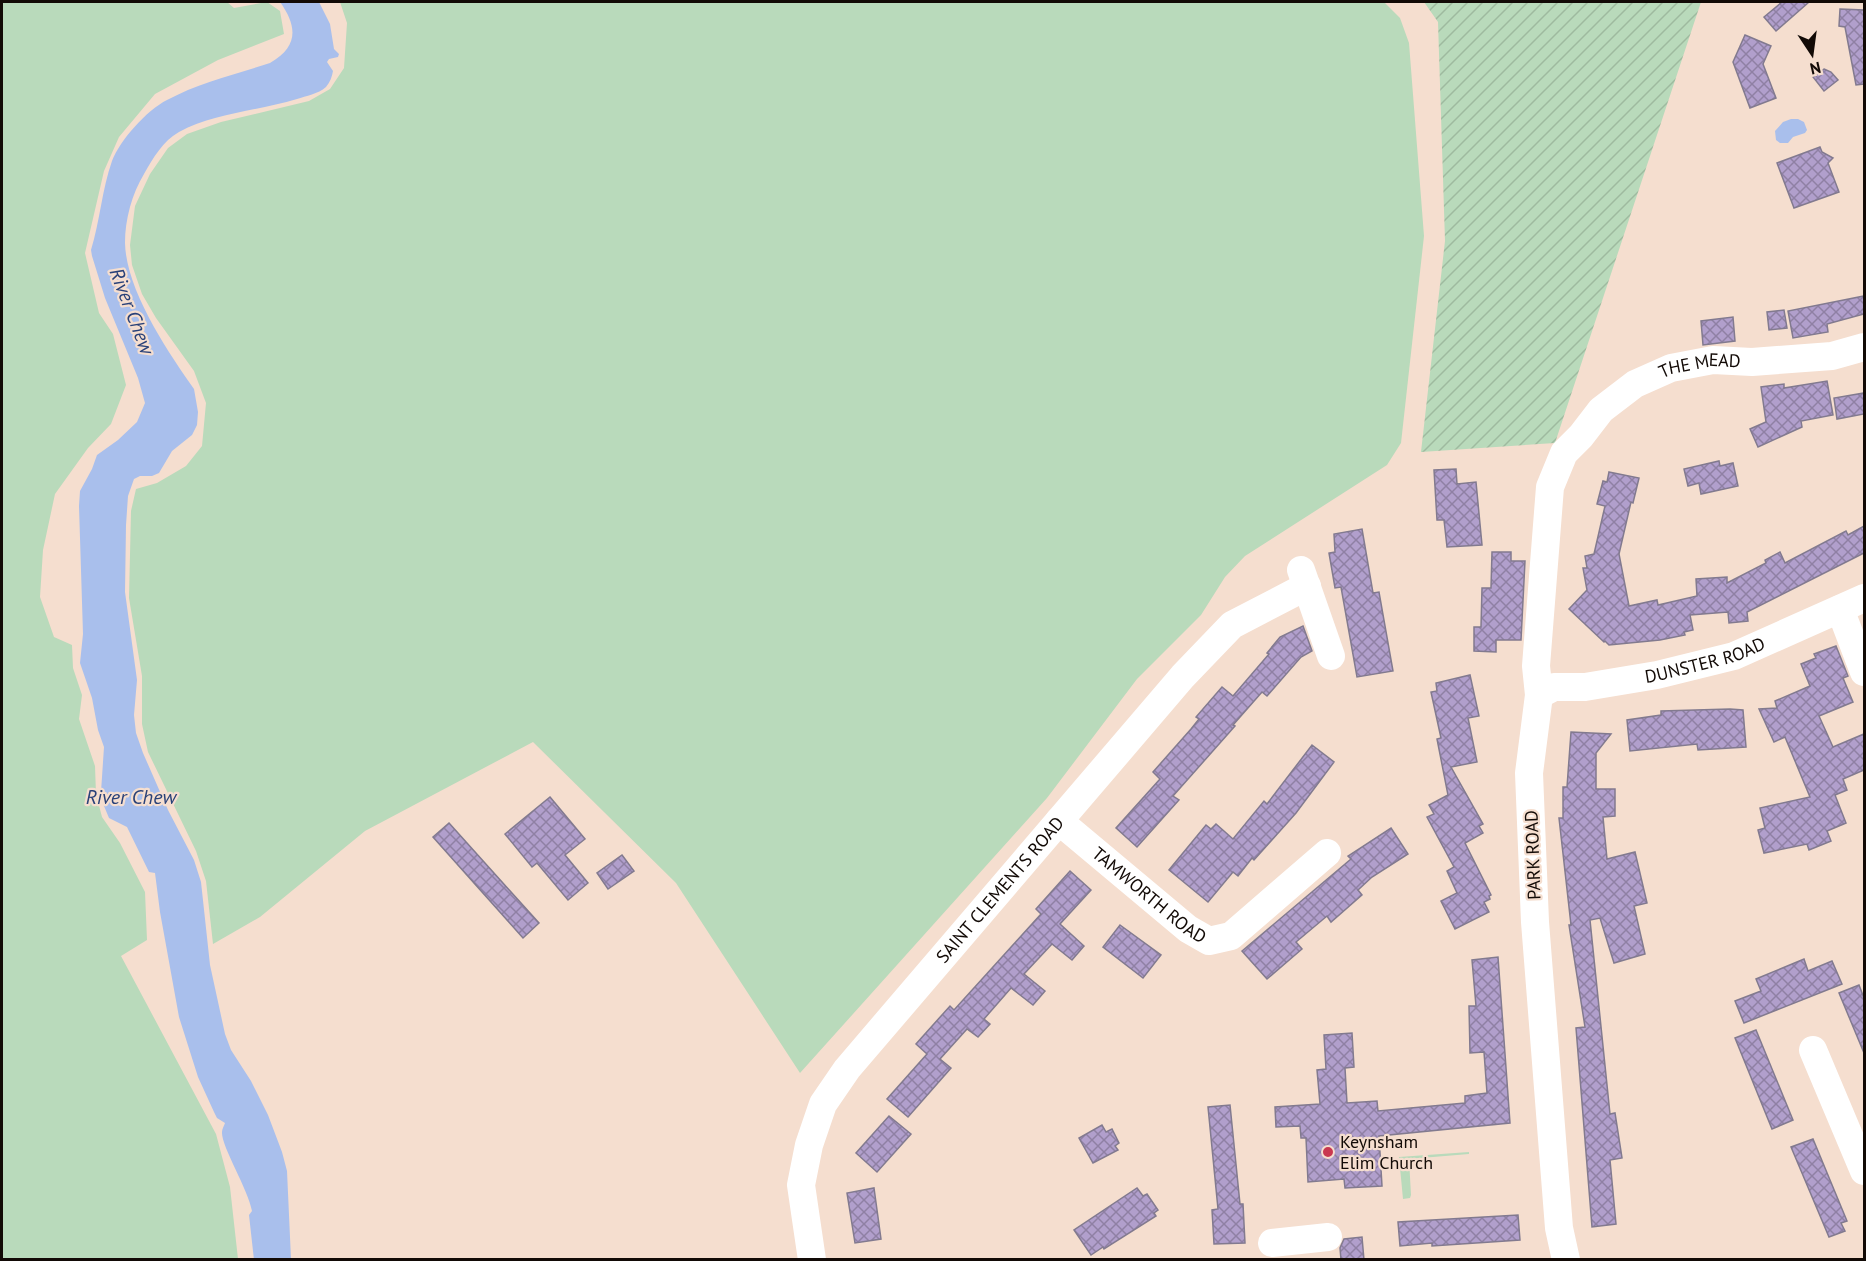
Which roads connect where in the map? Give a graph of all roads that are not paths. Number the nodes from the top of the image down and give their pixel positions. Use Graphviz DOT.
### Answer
graph roads {
  1 [pos="1864,347"];
  2 [pos="1564,453"];
  3 [pos="1852,603"];
  4 [pos="1331,656"];
  5 [pos="1864,672"];
  6 [pos="1539,695"];
  7 [pos="1059,821"];
  8 [pos="1327,853"];
  9 [pos="1814,1050"];
  10 [pos="1864,1171"];
  11 [pos="1272,1243"];
  12 [pos="1312,1246"];
  13 [pos="812,1260"];
  14 [pos="1566,1260"];
  1 -- 2 [label="street, THE MEAD"];
  2 -- 6 [label="street, PARK ROAD"];
  3 -- 5 [label="street"];
  3 -- 6 [label="street, DUNSTER ROAD"];
  4 -- 7 [label="street, SAINT CLEMENTS ROAD"];
  6 -- 14 [label="street, PARK ROAD"];
  7 -- 8 [label="street, TAMWORTH ROAD"];
  7 -- 13 [label="street, SAINT CLEMENTS ROAD"];
  9 -- 10 [label="street"];
  11 -- 12 [label="street"];
}
